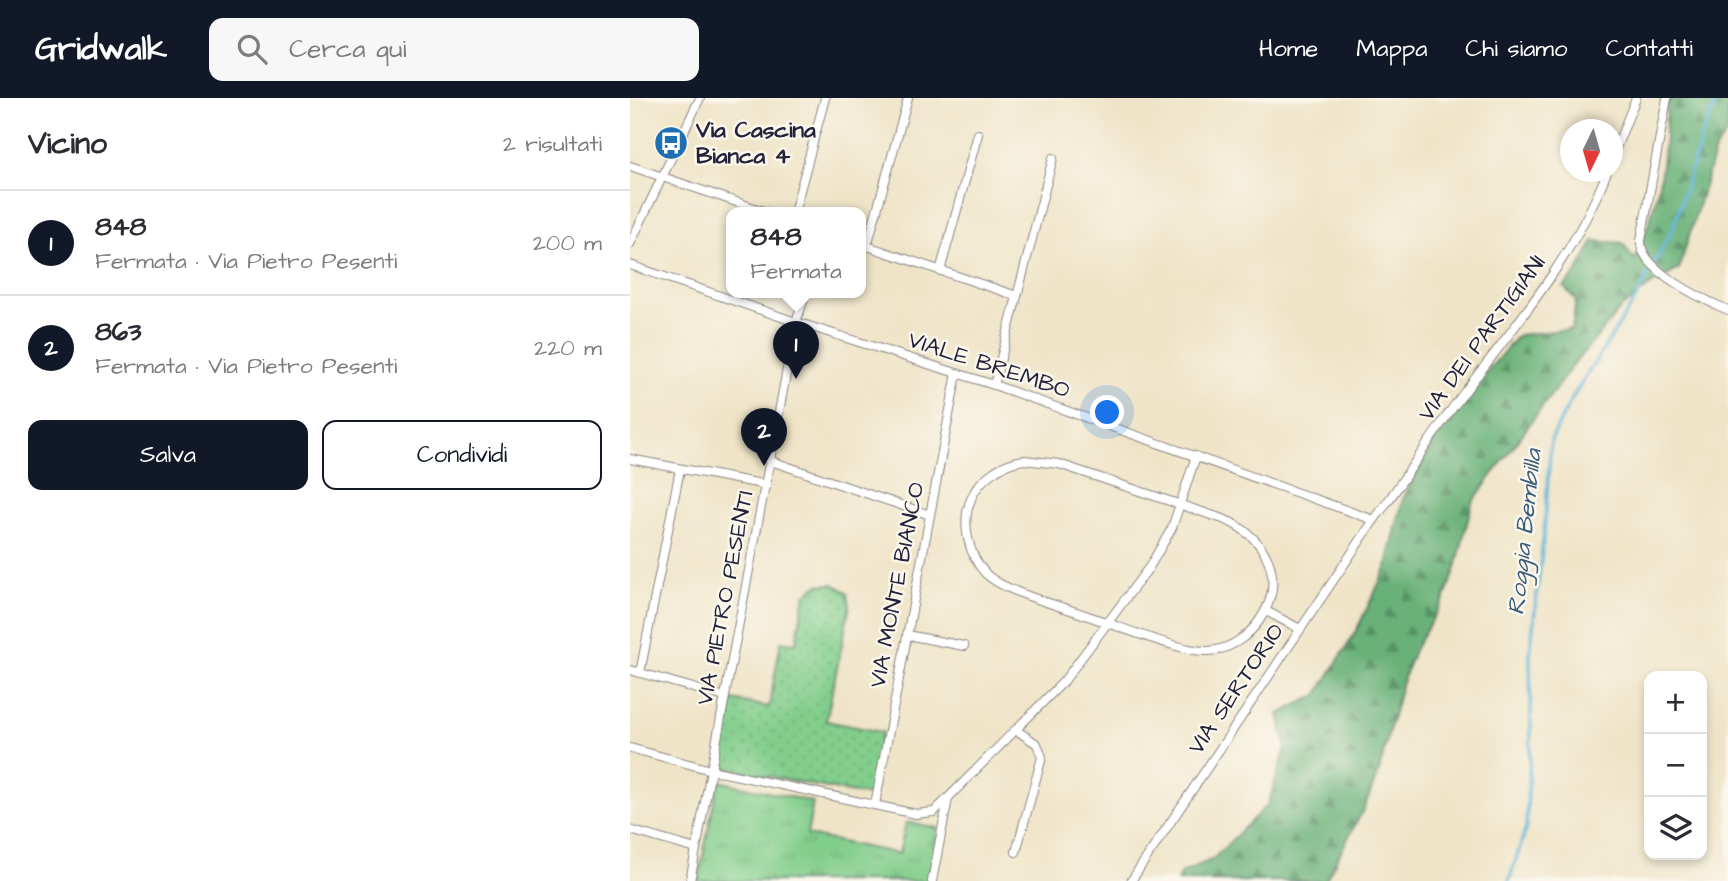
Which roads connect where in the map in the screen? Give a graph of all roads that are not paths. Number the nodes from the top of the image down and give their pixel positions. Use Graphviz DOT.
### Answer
graph roads {
  1 [pos="700,98"];
  2 [pos="825,98"];
  3 [pos="908,98"];
  4 [pos="1636,98"];
  5 [pos="1667,98"];
  6 [pos="1623,130"];
  7 [pos="978,134"];
  8 [pos="1053,158"];
  9 [pos="630,166"];
  10 [pos="662,177"];
  11 [pos="1602,182"];
  12 [pos="751,207"];
  13 [pos="796,207"];
  14 [pos="866,238"];
  15 [pos="630,244"];
  16 [pos="866,246"];
  17 [pos="630,265"];
  18 [pos="940,271"];
  19 [pos="1017,296"];
  20 [pos="726,298"];
  21 [pos="726,298"];
  22 [pos="804,298"];
  23 [pos="1728,310"];
  24 [pos="796,322"];
  25 [pos="957,373"];
  26 [pos="994,385"];
  27 [pos="1196,456"];
  28 [pos="630,459"];
  29 [pos="771,461"];
  30 [pos="680,468"];
  31 [pos="766,485"];
  32 [pos="1180,505"];
  33 [pos="930,516"];
  34 [pos="1374,520"];
  35 [pos="1266,611"];
  36 [pos="1108,622"];
  37 [pos="1300,629"];
  38 [pos="907,635"];
  39 [pos="964,646"];
  40 [pos="630,670"];
  41 [pos="640,673"];
  42 [pos="725,697"];
  43 [pos="1016,730"];
  44 [pos="630,748"];
  45 [pos="711,770"];
  46 [pos="948,799"];
  47 [pos="875,805"];
  48 [pos="630,830"];
  49 [pos="696,849"];
  50 [pos="1016,852"];
  51 [pos="690,881"];
  52 [pos="932,881"];
  53 [pos="1131,881"];
  1 -- 10 [label="street"];
  2 -- 13 [label="street"];
  3 -- 14 [label="street"];
  4 -- 6 [label="street"];
  5 -- 23 [label="street"];
  7 -- 18 [label="street"];
  8 -- 19 [label="street"];
  9 -- 10 [label="street"];
  10 -- 12 [label="street"];
  10 -- 15 [label="street"];
  11 -- 34 [label="street, VIA DEI PARTIGIANI"];
  16 -- 18 [label="street"];
  17 -- 20 [label="street, VIALE BREMBO"];
  18 -- 19 [label="street"];
  19 -- 26 [label="street"];
  21 -- 24 [label="street, VIALE BREMBO"];
  22 -- 24 [label="street, VIA PIETRO PESENTI"];
  24 -- 25 [label="street, VIALE BREMBO"];
  24 -- 29 [label="street, VIA PIETRO PESENTI"];
  25 -- 26 [label="street, VIALE BREMBO"];
  25 -- 33 [label="street, VIA MONTE BIANCO"];
  26 -- 27 [label="street, VIALE BREMBO"];
  27 -- 32 [label="street"];
  27 -- 34 [label="street, VIALE BREMBO"];
  28 -- 30 [label="street"];
  29 -- 31 [label="street, VIA PIETRO PESENTI"];
  29 -- 33 [label="street"];
  30 -- 31 [label="street"];
  30 -- 41 [label="street"];
  31 -- 42 [label="street, VIA PIETRO PESENTI"];
  32 -- 35 [label="street"];
  32 -- 36 [label="street"];
  32 -- 36 [label="street"];
  33 -- 38 [label="street, VIA MONTE BIANCO"];
  34 -- 37 [label="street, VIA SERTORIO"];
  35 -- 36 [label="street"];
  35 -- 37 [label="street"];
  36 -- 43 [label="street"];
  37 -- 53 [label="street, VIA SERTORIO"];
  38 -- 39 [label="street"];
  38 -- 47 [label="street, VIA MONTE BIANCO"];
  40 -- 41 [label="street"];
  41 -- 42 [label="street"];
  42 -- 45 [label="street, VIA PIETRO PESENTI"];
  43 -- 46 [label="street"];
  43 -- 50 [label="street"];
  44 -- 45 [label="street"];
  45 -- 47 [label="street"];
  45 -- 49 [label="street, VIA PIETRO PESENTI"];
  46 -- 47 [label="street"];
  46 -- 52 [label="street"];
  48 -- 49 [label="street"];
  49 -- 51 [label="street, VIA PIETRO PESENTI"];
}
